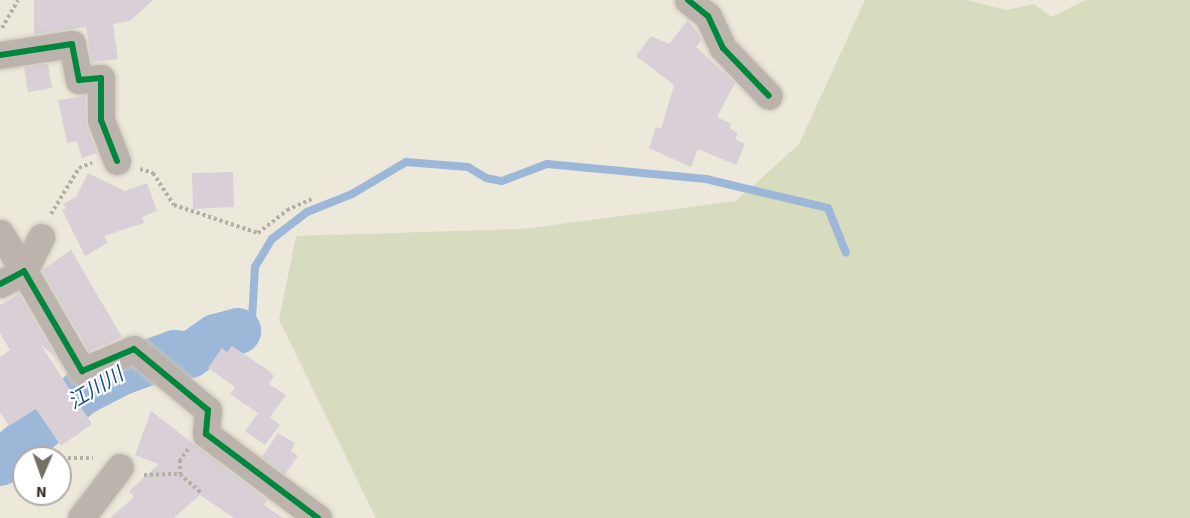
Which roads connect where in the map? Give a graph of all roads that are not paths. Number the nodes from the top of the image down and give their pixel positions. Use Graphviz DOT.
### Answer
graph roads {
  1 [pos="688,0"];
  2 [pos="0,55"];
  3 [pos="769,96"];
  4 [pos="117,161"];
  5 [pos="0,233"];
  6 [pos="41,237"];
  7 [pos="24,272"];
  8 [pos="0,284"];
  9 [pos="120,467"];
  10 [pos="81,518"];
  11 [pos="318,518"];
  1 -- 3 [label="street"];
  2 -- 4 [label="street"];
  5 -- 7 [label="street"];
  6 -- 7 [label="street"];
  7 -- 8 [label="street"];
  7 -- 11 [label="street"];
  9 -- 10 [label="street"];
}
